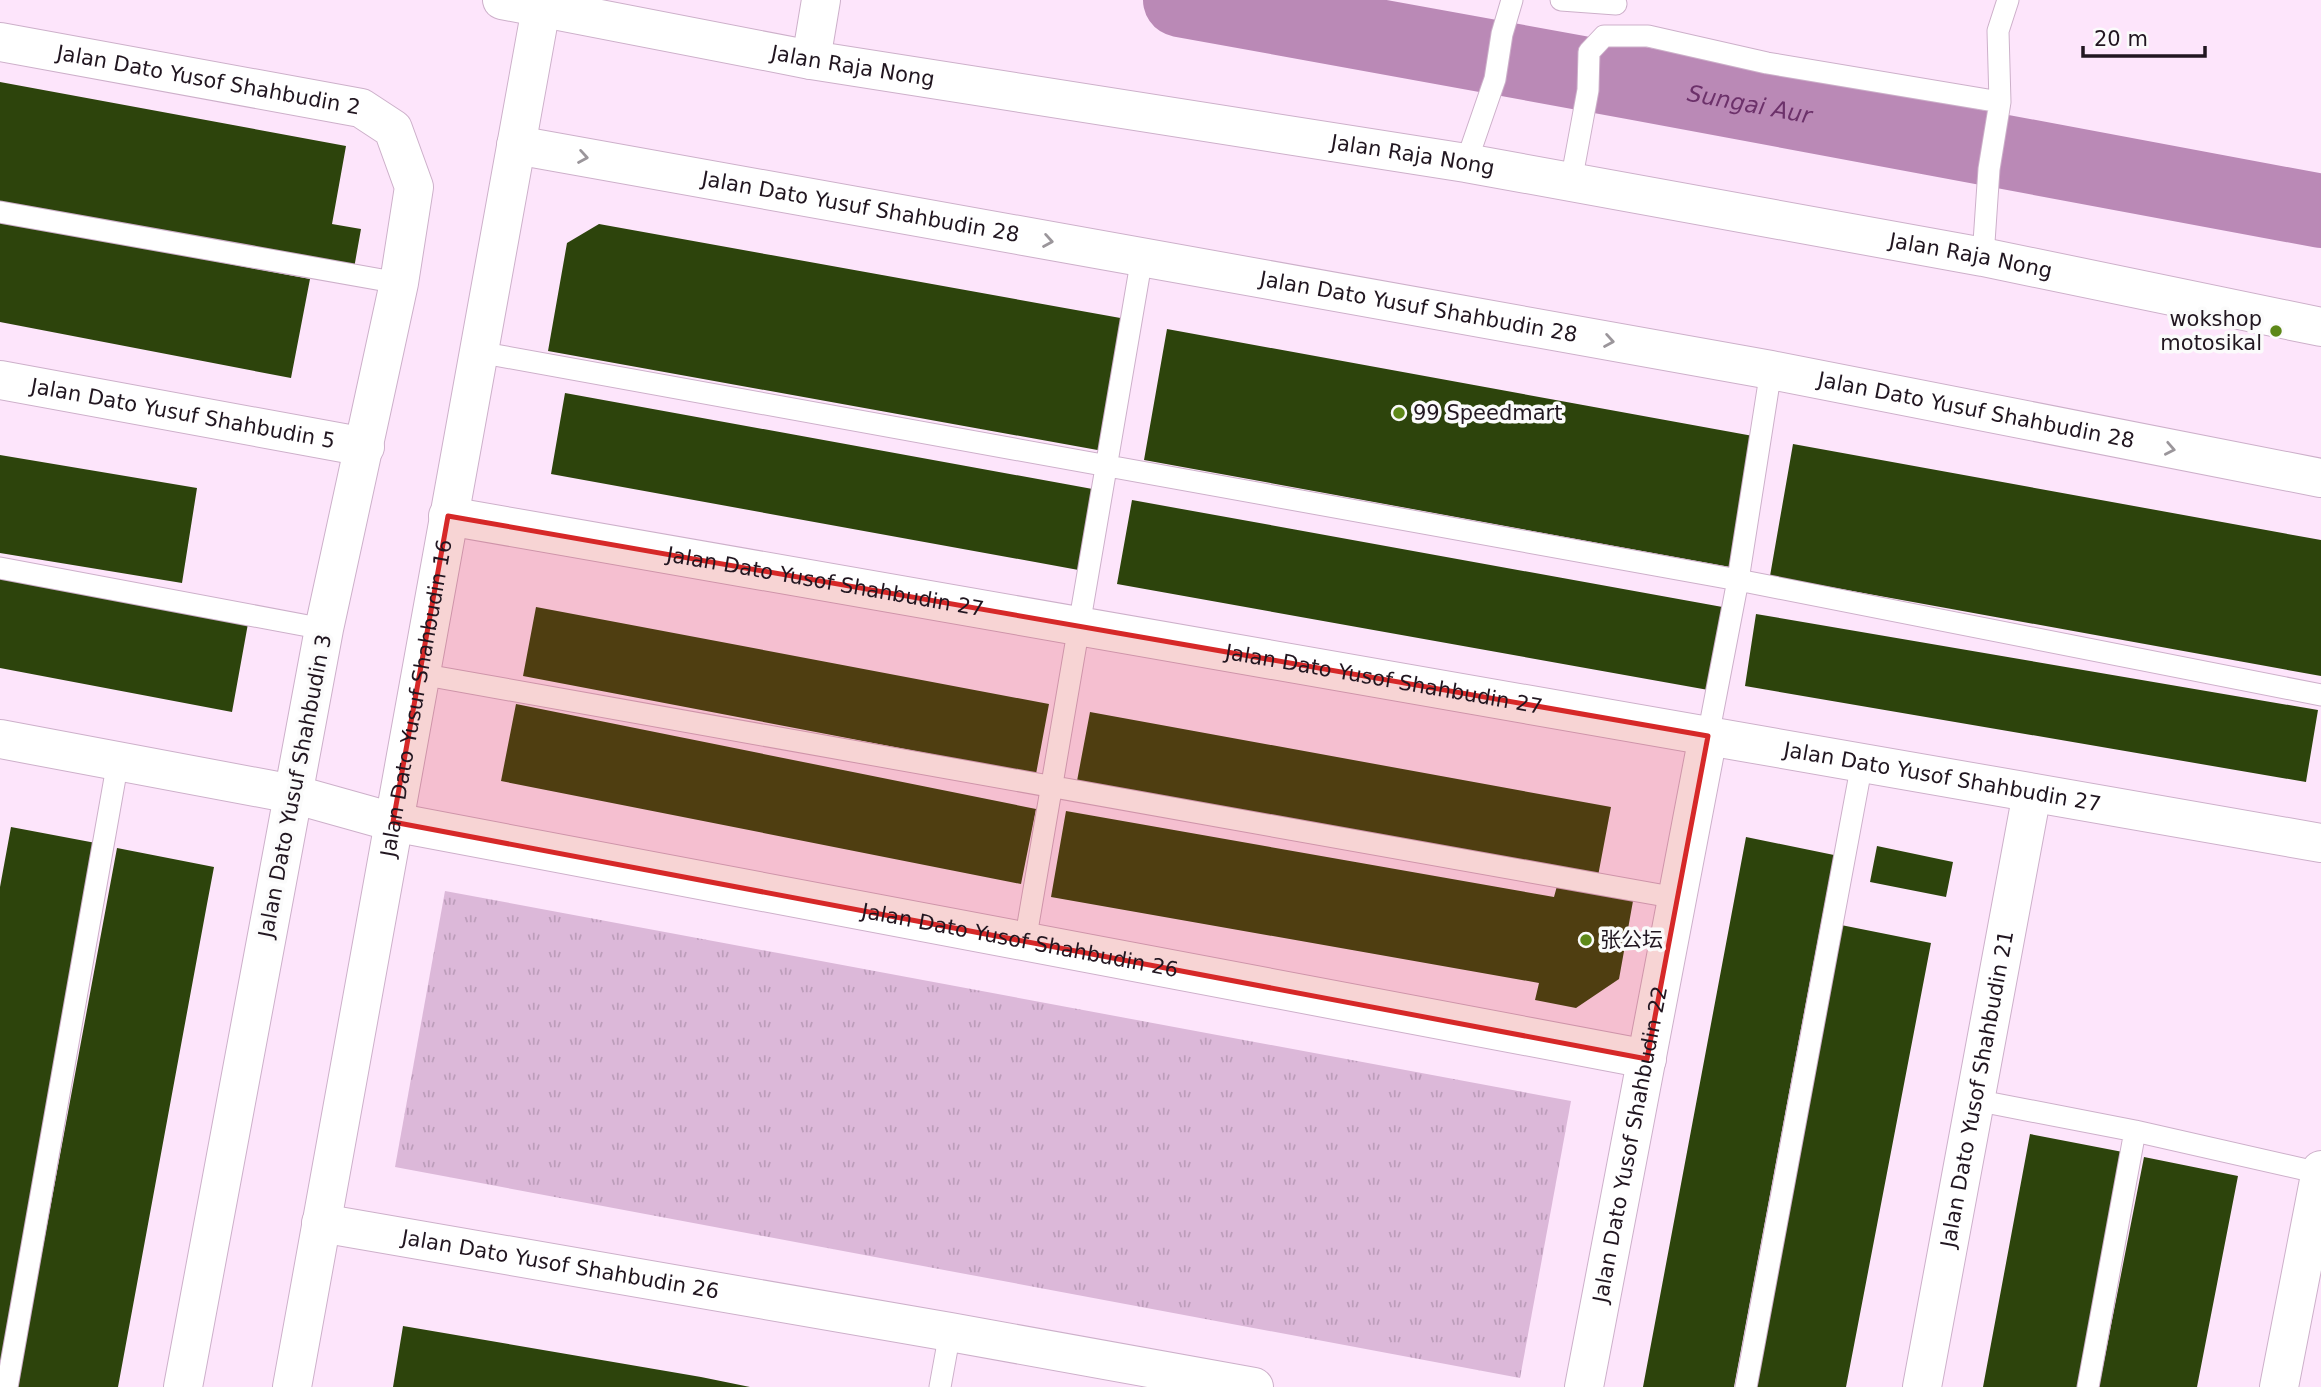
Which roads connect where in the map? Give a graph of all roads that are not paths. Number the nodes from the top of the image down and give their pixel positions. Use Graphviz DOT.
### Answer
graph roads {
  1 [pos="502,0"];
  2 [pos="821,0"];
  3 [pos="1512,0"];
  4 [pos="1561,0"];
  5 [pos="2004,1"];
  6 [pos="1617,2"];
  7 [pos="541,8"];
  8 [pos="0,42"];
  9 [pos="1597,44"];
  10 [pos="811,60"];
  11 [pos="2000,102"];
  12 [pos="516,145"];
  13 [pos="1466,163"];
  14 [pos="1571,182"];
  15 [pos="414,187"];
  16 [pos="0,212"];
  17 [pos="1142,257"];
  18 [pos="1983,257"];
  19 [pos="399,283"];
  20 [pos="2321,327"];
  21 [pos="478,352"];
  22 [pos="1770,370"];
  23 [pos="0,380"];
  24 [pos="365,447"];
  25 [pos="1107,465"];
  26 [pos="2321,478"];
  27 [pos="449,516"];
  28 [pos="0,568"];
  29 [pos="1738,580"];
  30 [pos="1080,626"];
  31 [pos="324,629"];
  32 [pos="420,674"];
  33 [pos="2321,695"];
  34 [pos="1708,736"];
  35 [pos="0,739"];
  36 [pos="118,761"];
  37 [pos="1862,763"];
  38 [pos="1052,787"];
  39 [pos="293,793"];
  40 [pos="2032,793"];
  41 [pos="393,822"];
  42 [pos="2321,843"];
  43 [pos="1677,898"];
  44 [pos="1025,942"];
  45 [pos="1647,1059"];
  46 [pos="1975,1100"];
  47 [pos="2136,1131"];
  48 [pos="2321,1171"];
  49 [pos="321,1223"];
  50 [pos="950,1332"];
  51 [pos="7,1387"];
  52 [pos="183,1387"];
  53 [pos="292,1387"];
  54 [pos="940,1387"];
  55 [pos="1254,1387"];
  56 [pos="1584,1387"];
  57 [pos="1746,1387"];
  58 [pos="1922,1387"];
  59 [pos="2088,1387"];
  60 [pos="2279,1387"];
  1 -- 7 [label="street, Jalan Raja Nong"];
  2 -- 10 [label="street"];
  3 -- 13 [label="lane"];
  4 -- 6 [label="lane"];
  5 -- 11 [label="lane"];
  6 -- 9 [label="lane"];
  7 -- 10 [label="street, Jalan Raja Nong"];
  7 -- 12 [label="street, Jalan Dato Yusuf Shahbudin 16"];
  8 -- 15 [label="street, Jalan Dato Yusof Shahbudin 2"];
  9 -- 11 [label="lane"];
  9 -- 14 [label="lane"];
  10 -- 13 [label="street, Jalan Raja Nong"];
  11 -- 18 [label="lane"];
  12 -- 17 [label="street, Jalan Dato Yusuf Shahbudin 28, one-way"];
  12 -- 21 [label="street, Jalan Dato Yusuf Shahbudin 16"];
  13 -- 14 [label="street, Jalan Raja Nong"];
  14 -- 18 [label="street, Jalan Raja Nong"];
  15 -- 19 [label="street, Jalan Dato Yusuf Shahbudin 3"];
  16 -- 19 [label="lane"];
  17 -- 22 [label="street, Jalan Dato Yusuf Shahbudin 28, one-way"];
  17 -- 25 [label="lane"];
  18 -- 20 [label="street, Jalan Raja Nong"];
  19 -- 24 [label="street, Jalan Dato Yusuf Shahbudin 3"];
  21 -- 25 [label="lane"];
  21 -- 27 [label="street, Jalan Dato Yusuf Shahbudin 16"];
  22 -- 26 [label="street, Jalan Dato Yusuf Shahbudin 28, one-way"];
  22 -- 29 [label="lane"];
  23 -- 24 [label="street, Jalan Dato Yusuf Shahbudin 5"];
  24 -- 31 [label="street, Jalan Dato Yusuf Shahbudin 3"];
  25 -- 29 [label="lane"];
  25 -- 30 [label="lane"];
  27 -- 30 [label="street, Jalan Dato Yusof Shahbudin 27"];
  27 -- 32 [label="street, Jalan Dato Yusuf Shahbudin 16"];
  28 -- 31 [label="lane"];
  29 -- 33 [label="lane"];
  29 -- 34 [label="lane"];
  30 -- 34 [label="street, Jalan Dato Yusof Shahbudin 27"];
  30 -- 38 [label="lane"];
  31 -- 39 [label="street, Jalan Dato Yusuf Shahbudin 3"];
  32 -- 38 [label="lane"];
  32 -- 41 [label="street, Jalan Dato Yusuf Shahbudin 16"];
  34 -- 37 [label="street, Jalan Dato Yusof Shahbudin 27"];
  34 -- 43 [label="street, Jalan Dato Yusof Shahbudin 22"];
  35 -- 36 [label="street, Jalan Dato Yusof Shahbudin 26"];
  36 -- 39 [label="street, Jalan Dato Yusof Shahbudin 26"];
  36 -- 51 [label="lane"];
  37 -- 40 [label="street, Jalan Dato Yusof Shahbudin 27"];
  37 -- 57 [label="lane"];
  38 -- 43 [label="lane"];
  38 -- 44 [label="lane"];
  39 -- 41 [label="street, Jalan Dato Yusof Shahbudin 26"];
  39 -- 52 [label="street, Jalan Dato Yusuf Shahbudin 3"];
  40 -- 42 [label="street, Jalan Dato Yusof Shahbudin 27"];
  40 -- 46 [label="street, Jalan Dato Yusof Shahbudin 21"];
  41 -- 44 [label="street, Jalan Dato Yusof Shahbudin 26"];
  41 -- 49 [label="street, Jalan Dato Yusuf Shahbudin 16"];
  43 -- 45 [label="street, Jalan Dato Yusof Shahbudin 22"];
  44 -- 45 [label="street, Jalan Dato Yusof Shahbudin 26"];
  45 -- 56 [label="street, Jalan Dato Yusof Shahbudin 22"];
  46 -- 47 [label="lane"];
  46 -- 58 [label="street, Jalan Dato Yusof Shahbudin 21"];
  47 -- 48 [label="lane"];
  47 -- 59 [label="lane"];
  48 -- 60 [label="street"];
  49 -- 50 [label="street, Jalan Dato Yusof Shahbudin 26"];
  49 -- 53 [label="street, Jalan Dato Yusuf Shahbudin 16"];
  50 -- 54 [label="lane"];
  50 -- 55 [label="street, Jalan Dato Yusof Shahbudin 26"];
}
